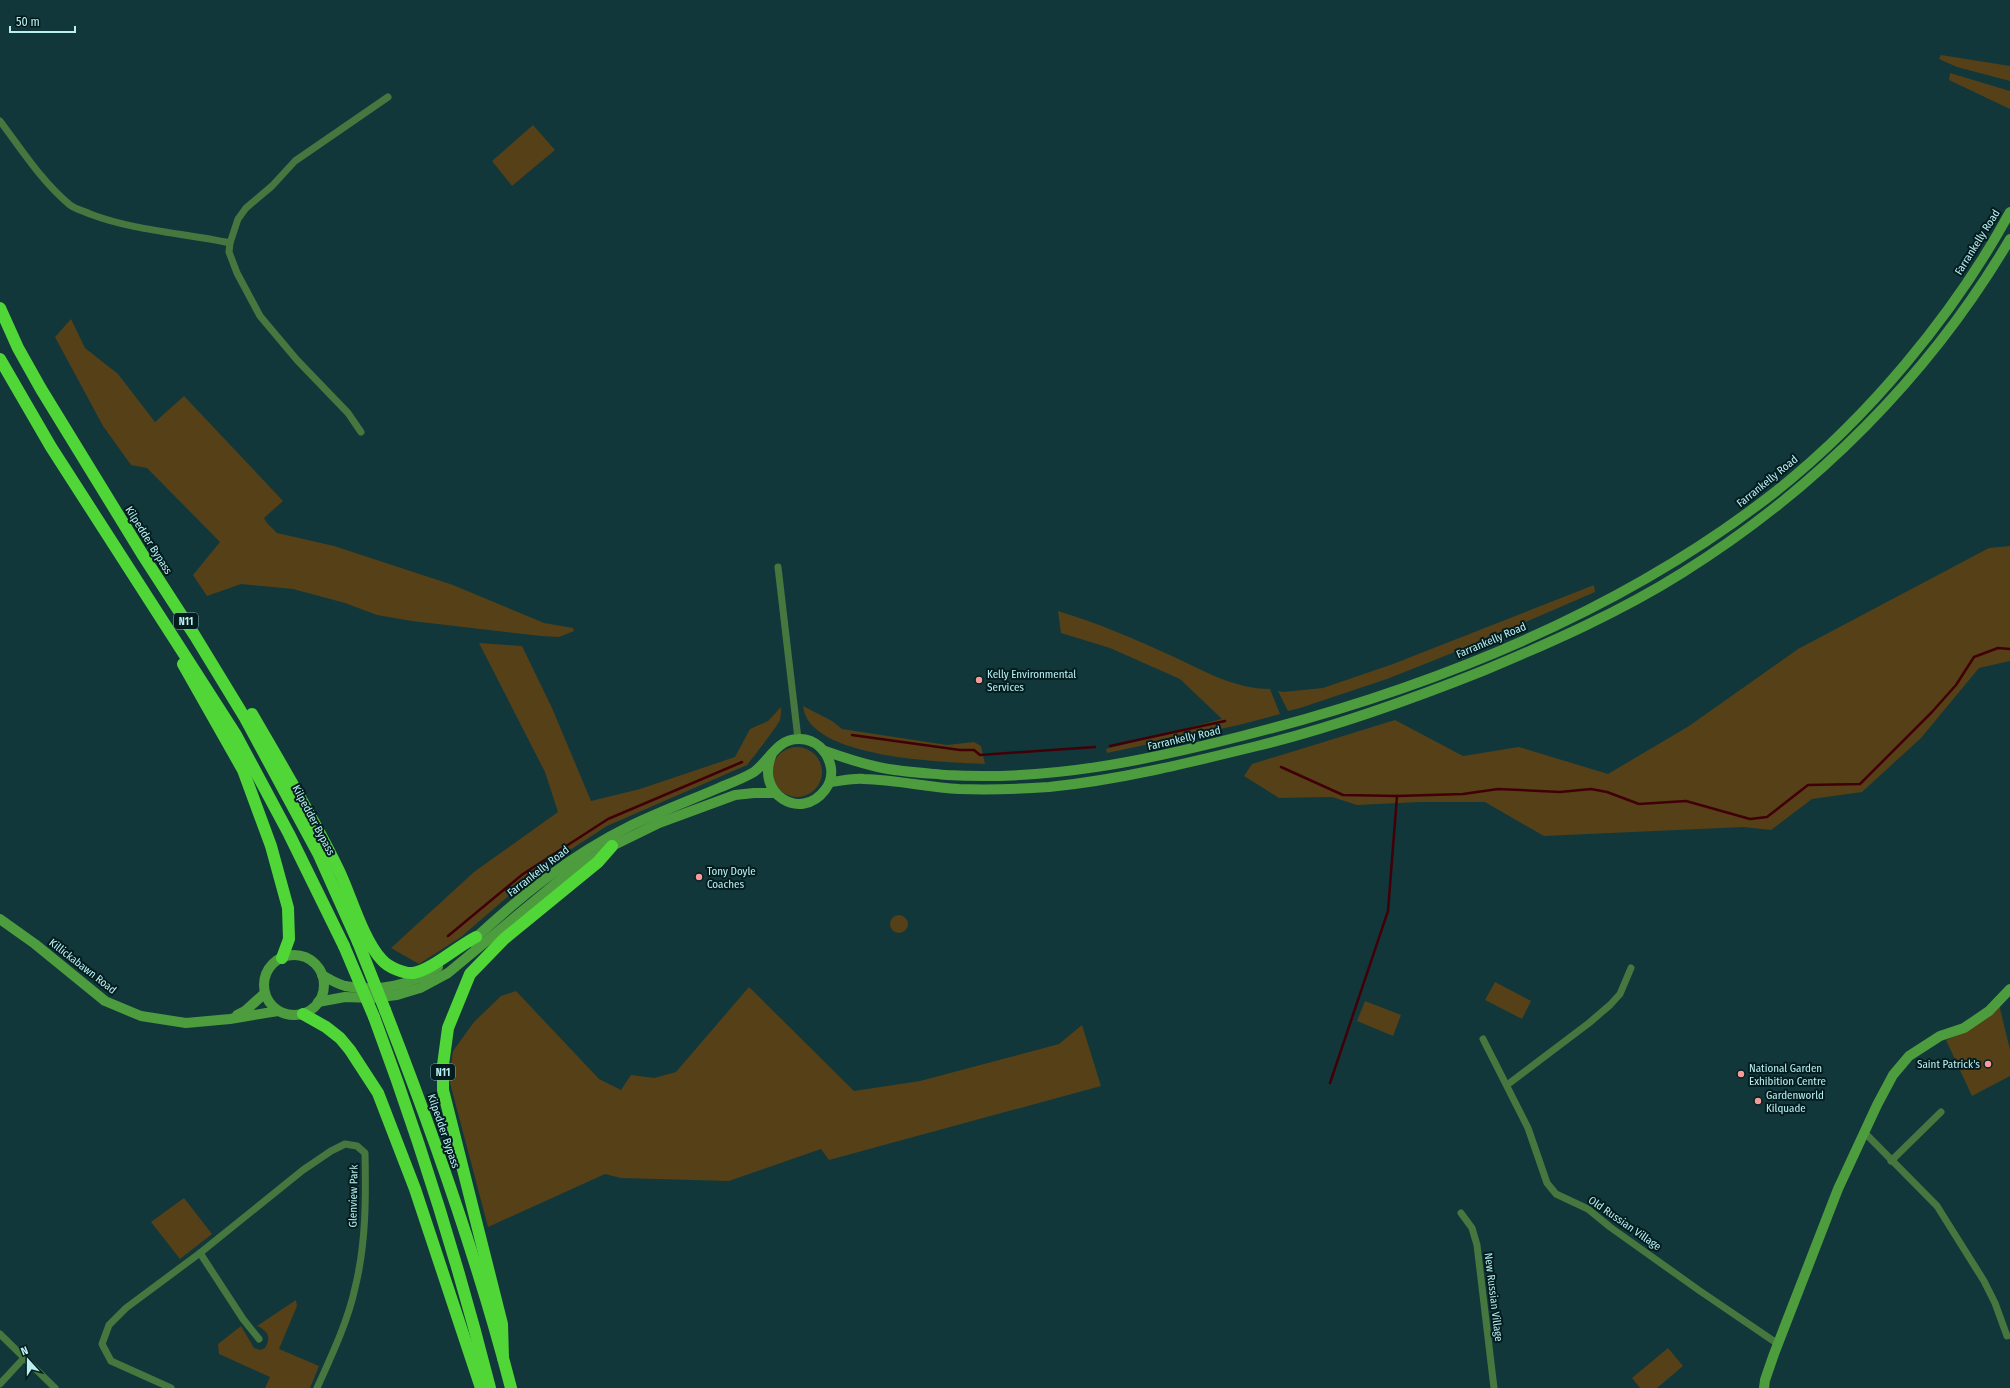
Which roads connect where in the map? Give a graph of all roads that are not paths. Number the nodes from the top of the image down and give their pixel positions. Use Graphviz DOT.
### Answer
graph roads {
  1 [pos="388,97"];
  2 [pos="0,121"];
  3 [pos="2010,212"];
  4 [pos="2010,239"];
  5 [pos="230,243"];
  6 [pos="0,308"];
  7 [pos="0,360"];
  8 [pos="361,432"];
  9 [pos="125,561"];
  10 [pos="778,567"];
  11 [pos="195,636"];
  12 [pos="798,738"];
  13 [pos="825,751"];
  14 [pos="772,754"];
  15 [pos="830,782"];
  16 [pos="775,793"];
  17 [pos="612,846"];
  18 [pos="0,919"];
  19 [pos="476,937"];
  20 [pos="282,958"];
  21 [pos="1631,968"];
  22 [pos="322,975"];
  23 [pos="2010,989"];
  24 [pos="265,993"];
  25 [pos="318,1002"];
  26 [pos="278,1011"];
  27 [pos="303,1014"];
  28 [pos="230,1019"];
  29 [pos="1483,1039"];
  30 [pos="1507,1085"];
  31 [pos="1941,1112"];
  32 [pos="1865,1133"];
  33 [pos="1891,1161"];
  34 [pos="1460,1213"];
  35 [pos="200,1253"];
  36 [pos="0,1334"];
  37 [pos="2007,1336"];
  38 [pos="260,1339"];
  39 [pos="1778,1344"];
  40 [pos="23,1358"];
  41 [pos="503,1358"];
  42 [pos="0,1384"];
  43 [pos="55,1388"];
  44 [pos="171,1388"];
  45 [pos="317,1388"];
  46 [pos="481,1388"];
  47 [pos="490,1388"];
  48 [pos="511,1388"];
  49 [pos="1494,1388"];
  50 [pos="1764,1388"];
  1 -- 5 [label="street"];
  2 -- 5 [label="street"];
  3 -- 13 [label="main road, Farrankelly Road"];
  4 -- 15 [label="main road"];
  5 -- 8 [label="street"];
  6 -- 11 [label="highway, Kilpedder Bypass / N11"];
  7 -- 9 [label="highway, N11"];
  9 -- 20 [label="highway, N11"];
  9 -- 47 [label="highway, N11, bridge"];
  10 -- 12 [label="street"];
  11 -- 19 [label="highway, N11"];
  11 -- 41 [label="highway, Kilpedder Bypass / N11, bridge"];
  12 -- 13 [label="main road"];
  12 -- 14 [label="main road"];
  13 -- 15 [label="main road"];
  14 -- 16 [label="main road"];
  14 -- 19 [label="main road, Farrankelly Road"];
  15 -- 16 [label="main road"];
  16 -- 17 [label="main road, Farrankelly Road"];
  17 -- 25 [label="main road, Farrankelly Road"];
  17 -- 41 [label="highway, N11"];
  18 -- 28 [label="main road, Killickabawn Road"];
  19 -- 22 [label="main road, Farrankelly Road"];
  20 -- 22 [label="main road"];
  20 -- 24 [label="main road"];
  21 -- 30 [label="street"];
  22 -- 25 [label="main road"];
  23 -- 32 [label="main road"];
  24 -- 26 [label="main road"];
  24 -- 28 [label="main road, Killickabawn Road"];
  25 -- 27 [label="main road"];
  26 -- 27 [label="main road"];
  26 -- 28 [label="main road, Killickabawn Road"];
  27 -- 46 [label="highway"];
  29 -- 30 [label="street, Old Russian Village"];
  30 -- 39 [label="street, Old Russian Village"];
  31 -- 33 [label="street"];
  32 -- 33 [label="street"];
  32 -- 39 [label="main road"];
  33 -- 37 [label="street"];
  34 -- 49 [label="street, New Russian Village"];
  35 -- 38 [label="street"];
  35 -- 44 [label="street, Glenview Park"];
  35 -- 45 [label="street, Glenview Park"];
  36 -- 40 [label="street"];
  39 -- 50 [label="main road"];
  40 -- 42 [label="street"];
  40 -- 43 [label="street"];
  41 -- 48 [label="highway, Kilpedder Bypass / N11"];
}
